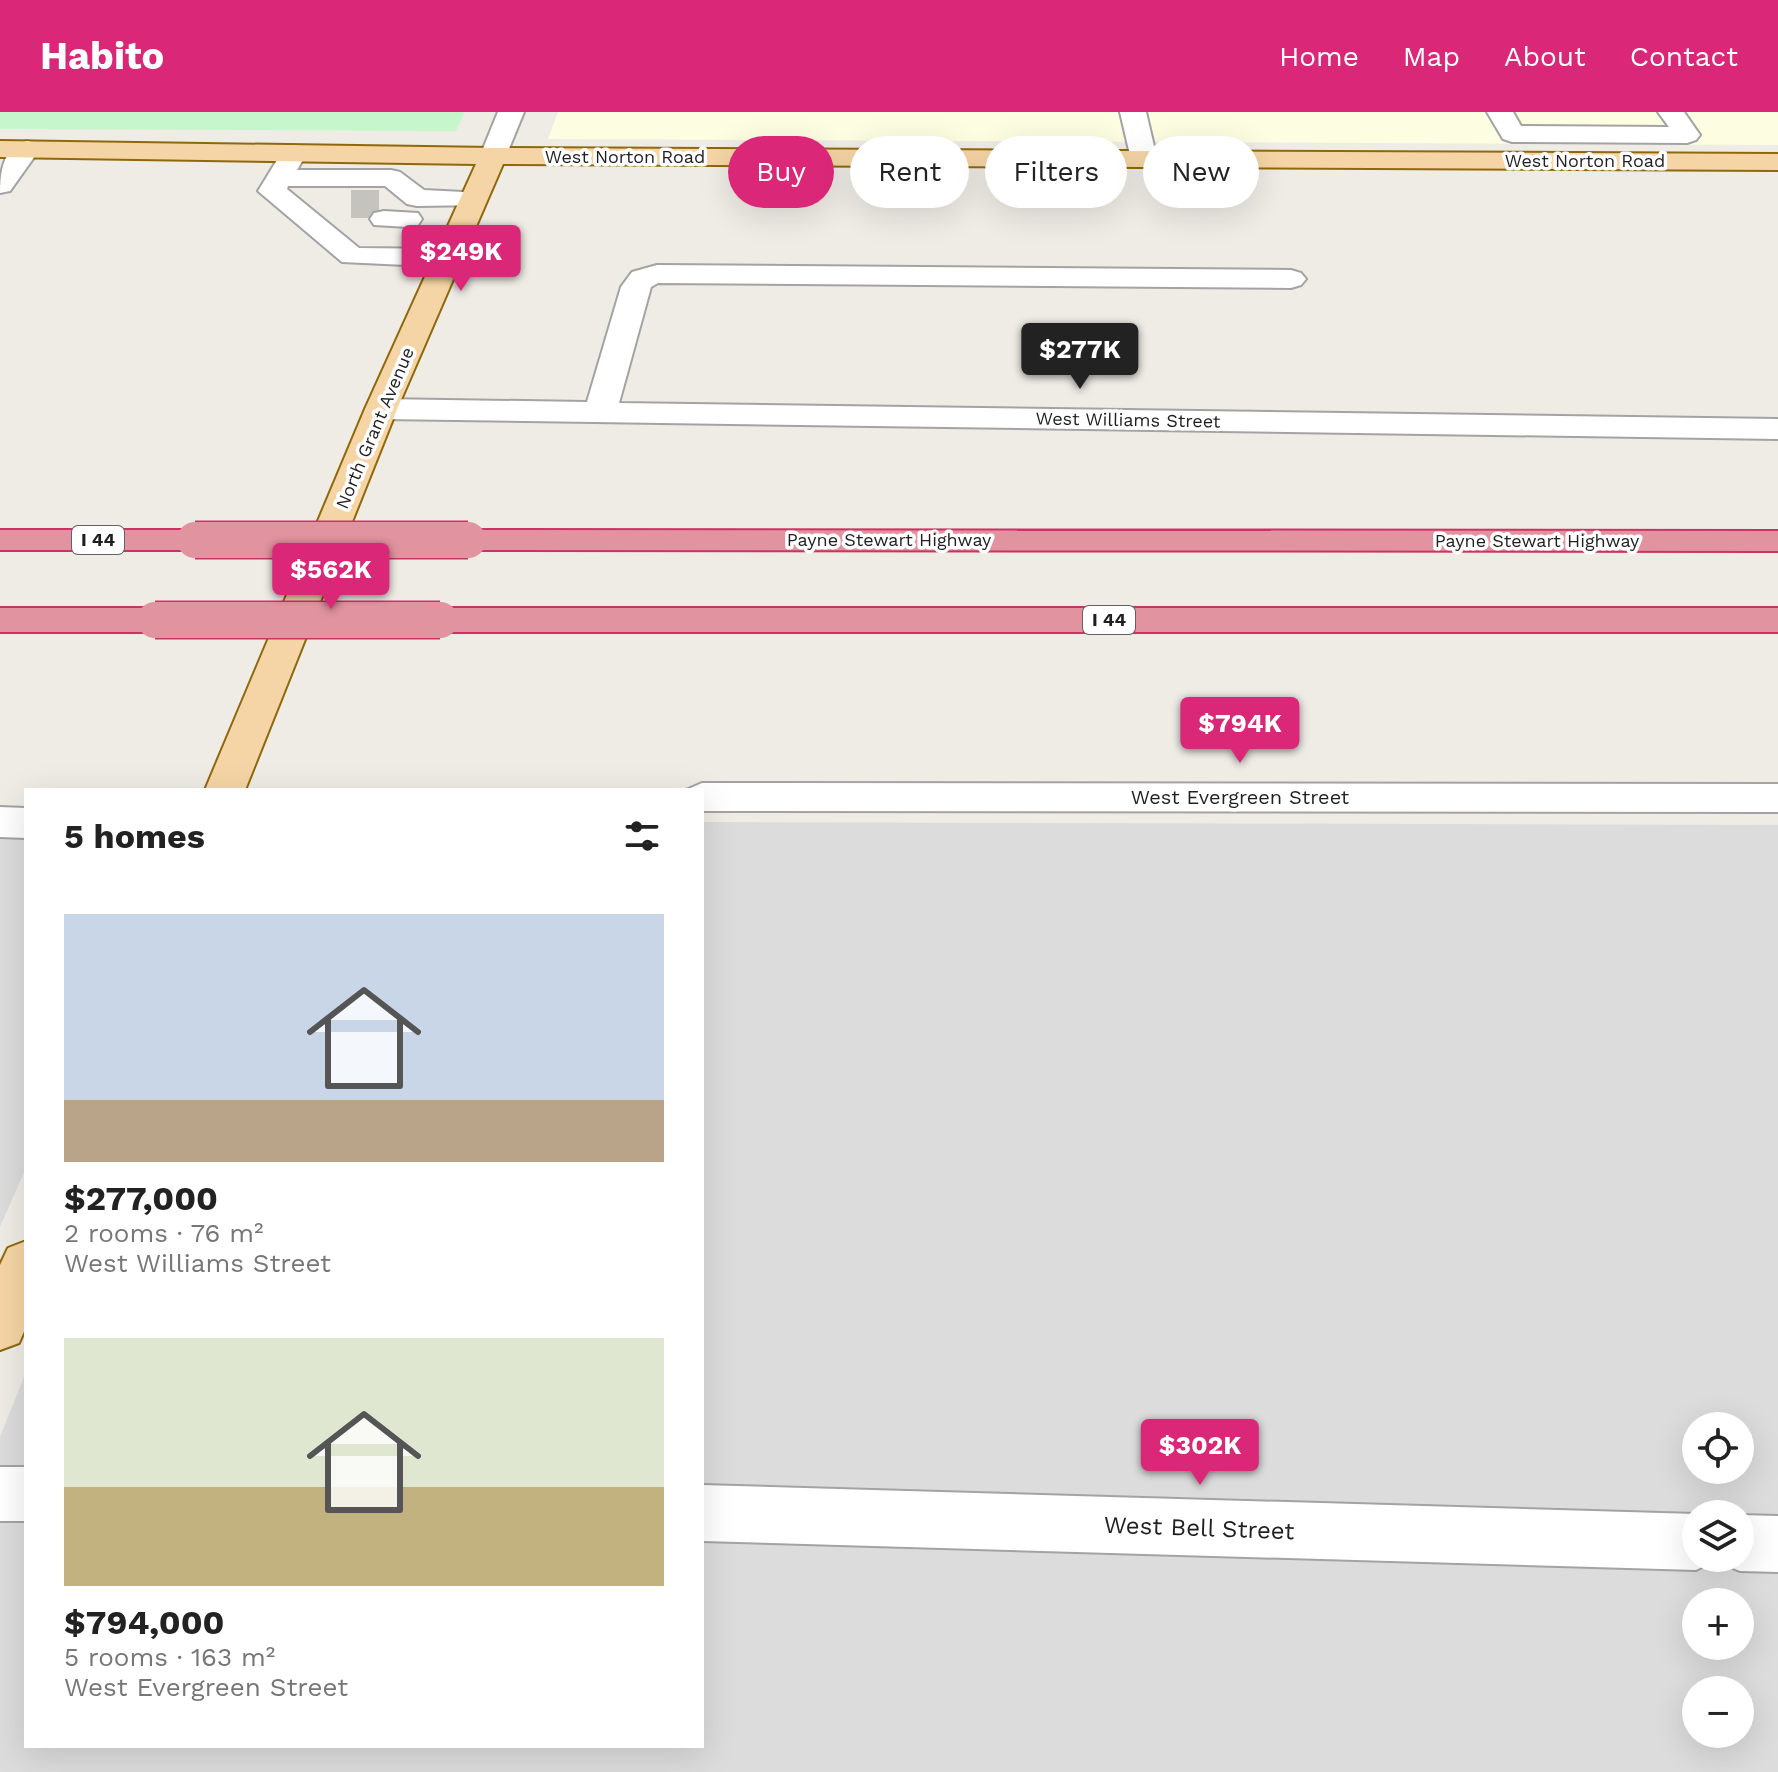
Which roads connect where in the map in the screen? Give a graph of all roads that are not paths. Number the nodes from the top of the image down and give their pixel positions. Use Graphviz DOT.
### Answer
graph roads {
  1 [pos="511,112"];
  2 [pos="1133,112"];
  3 [pos="1500,112"];
  4 [pos="1671,112"];
  5 [pos="1590,123"];
  6 [pos="13,149"];
  7 [pos="294,153"];
  8 [pos="1143,155"];
  9 [pos="493,156"];
  10 [pos="1143,159"];
  11 [pos="1259,160"];
  12 [pos="1612,162"];
  13 [pos="1778,162"];
  14 [pos="0,185"];
  15 [pos="291,199"];
  16 [pos="473,199"];
  17 [pos="403,209"];
  18 [pos="348,211"];
  19 [pos="391,257"];
  20 [pos="448,258"];
  21 [pos="1291,279"];
  22 [pos="381,409"];
  23 [pos="600,412"];
  24 [pos="1778,429"];
  25 [pos="0,540"];
  26 [pos="1778,541"];
  27 [pos="0,620"];
  28 [pos="1778,620"];
  29 [pos="226,788"];
  30 [pos="704,797"];
  31 [pos="1778,798"];
  32 [pos="0,822"];
  33 [pos="24,823"];
  34 [pos="24,1269"];
  35 [pos="0,1326"];
  36 [pos="0,1494"];
  37 [pos="24,1494"];
  38 [pos="704,1513"];
  39 [pos="1682,1542"];
  40 [pos="1754,1543"];
  41 [pos="1778,1544"];
  1 -- 9 [label="street, North Grant Avenue"];
  2 -- 8 [label="street"];
  3 -- 5 [label="street"];
  4 -- 5 [label="street"];
  5 -- 12 [label="street"];
  6 -- 7 [label="main road, West Norton Road"];
  6 -- 14 [label="street"];
  7 -- 9 [label="main road, West Norton Road"];
  7 -- 15 [label="street"];
  9 -- 10 [label="main road, West Norton Road"];
  9 -- 16 [label="main road, North Grant Avenue"];
  11 -- 12 [label="main road, West Norton Road"];
  12 -- 13 [label="main road, West Norton Road"];
  15 -- 17 [label="street"];
  15 -- 18 [label="street"];
  15 -- 19 [label="street"];
  16 -- 17 [label="street"];
  16 -- 20 [label="main road, North Grant Avenue"];
  17 -- 19 [label="street"];
  19 -- 20 [label="street"];
  20 -- 22 [label="main road, North Grant Avenue"];
  21 -- 23 [label="street"];
  22 -- 23 [label="street, West Williams Street"];
  22 -- 29 [label="main road, North Grant Avenue"];
  23 -- 24 [label="street, West Williams Street"];
  25 -- 26 [label="highway, Payne Stewart Highway / I 44, bridge"];
  27 -- 28 [label="highway, I 44, bridge"];
  30 -- 31 [label="street, West Evergreen Street"];
  32 -- 33 [label="street"];
  34 -- 35 [label="main road"];
  36 -- 37 [label="street"];
  38 -- 39 [label="street, West Bell Street"];
  40 -- 41 [label="street"];
}
